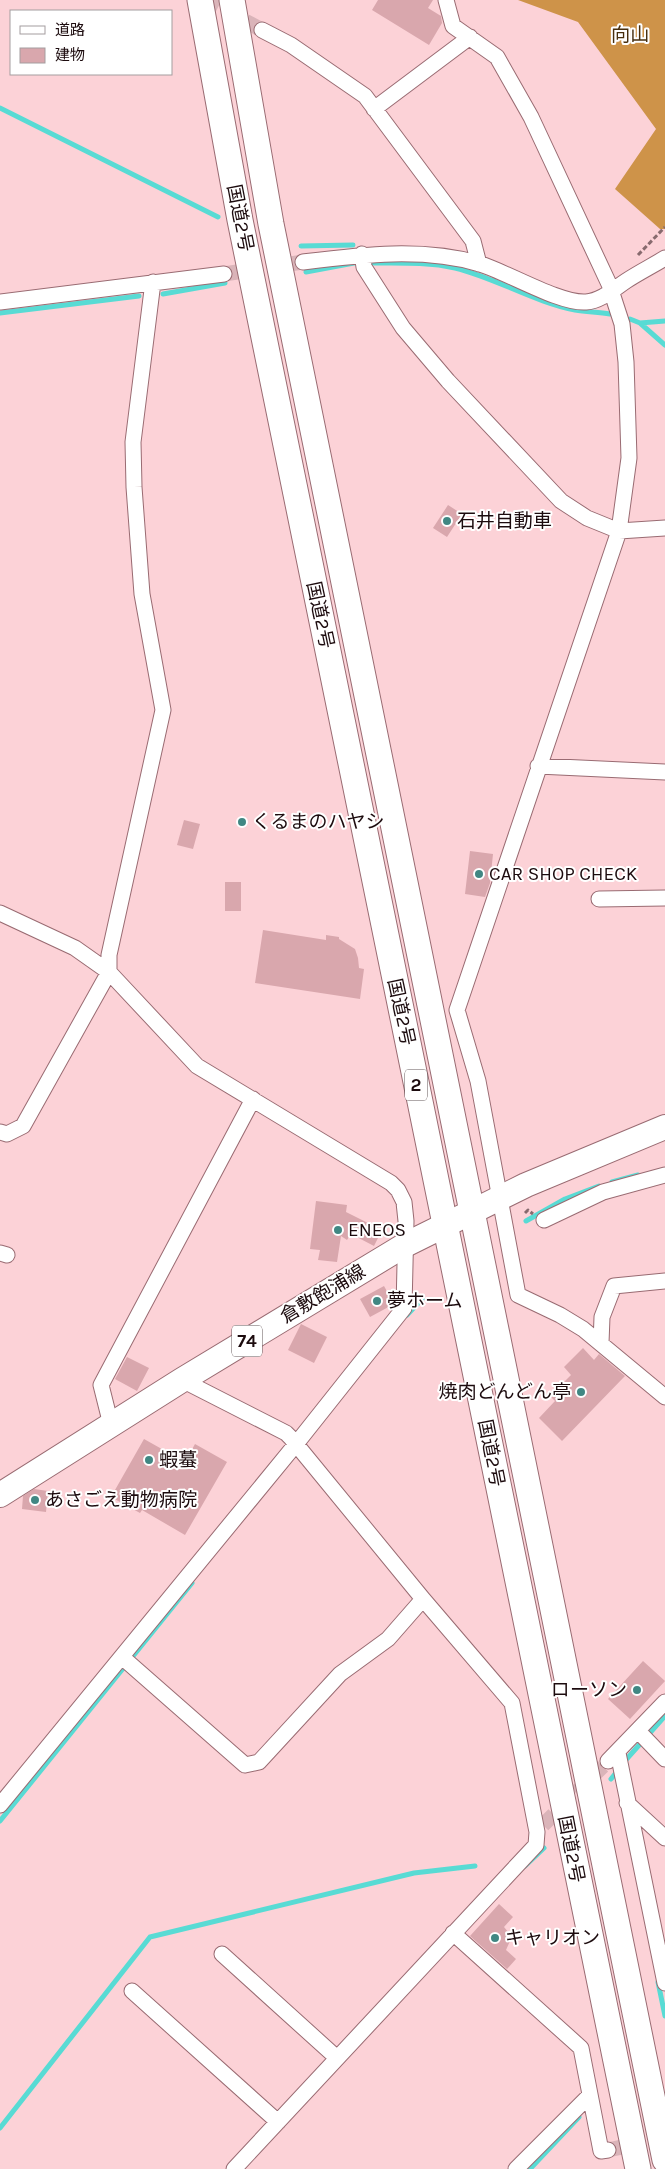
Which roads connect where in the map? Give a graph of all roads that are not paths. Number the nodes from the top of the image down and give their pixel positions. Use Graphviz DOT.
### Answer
graph roads {
  1 [pos="200,0"];
  2 [pos="232,0"];
  3 [pos="446,0"];
  4 [pos="262,30"];
  5 [pos="470,37"];
  6 [pos="374,109"];
  7 [pos="362,254"];
  8 [pos="665,258"];
  9 [pos="303,262"];
  10 [pos="480,264"];
  11 [pos="224,274"];
  12 [pos="153,282"];
  13 [pos="612,292"];
  14 [pos="0,302"];
  15 [pos="665,528"];
  16 [pos="619,531"];
  17 [pos="538,766"];
  18 [pos="665,772"];
  19 [pos="665,898"];
  20 [pos="599,899"];
  21 [pos="0,913"];
  22 [pos="109,972"];
  23 [pos="253,1099"];
  24 [pos="665,1127"];
  25 [pos="0,1132"];
  26 [pos="665,1174"];
  27 [pos="500,1198"];
  28 [pos="473,1211"];
  29 [pos="544,1220"];
  30 [pos="445,1226"];
  31 [pos="405,1245"];
  32 [pos="665,1281"];
  33 [pos="601,1343"];
  34 [pos="182,1380"];
  35 [pos="665,1397"];
  36 [pos="111,1425"];
  37 [pos="299,1448"];
  38 [pos="0,1495"];
  39 [pos="423,1600"];
  40 [pos="126,1660"];
  41 [pos="665,1702"];
  42 [pos="643,1736"];
  43 [pos="665,1759"];
  44 [pos="628,1803"];
  45 [pos="0,1804"];
  46 [pos="665,1838"];
  47 [pos="453,1934"];
  48 [pos="222,1954"];
  49 [pos="665,1983"];
  50 [pos="132,1992"];
  51 [pos="337,2058"];
  52 [pos="590,2095"];
  53 [pos="278,2122"];
  54 [pos="608,2150"];
  55 [pos="665,2160"];
  56 [pos="234,2169"];
  57 [pos="516,2169"];
  58 [pos="638,2169"];
  1 -- 30 [label="highway, 国道2号 / 2"];
  2 -- 28 [label="highway, 国道2号 / 2"];
  3 -- 5 [label="street"];
  4 -- 6 [label="street"];
  5 -- 6 [label="street"];
  5 -- 13 [label="street"];
  6 -- 10 [label="street"];
  7 -- 9 [label="street"];
  7 -- 10 [label="street"];
  7 -- 16 [label="street"];
  8 -- 13 [label="street"];
  10 -- 13 [label="street"];
  11 -- 12 [label="street"];
  12 -- 14 [label="street"];
  12 -- 22 [label="street"];
  13 -- 16 [label="street"];
  15 -- 16 [label="street"];
  16 -- 17 [label="street"];
  17 -- 18 [label="street"];
  17 -- 27 [label="street"];
  19 -- 20 [label="street"];
  21 -- 22 [label="street"];
  22 -- 23 [label="street"];
  22 -- 25 [label="street"];
  23 -- 31 [label="street"];
  23 -- 36 [label="street"];
  24 -- 27 [label="main road, 倉敷飽浦線 / 74"];
  26 -- 29 [label="street"];
  27 -- 28 [label="main road, 倉敷飽浦線 / 74"];
  27 -- 33 [label="street"];
  28 -- 30 [label="main road, 倉敷飽浦線 / 74"];
  28 -- 55 [label="highway, 国道2号 / 2"];
  30 -- 31 [label="main road, 倉敷飽浦線 / 74"];
  30 -- 58 [label="highway, 国道2号 / 2"];
  31 -- 34 [label="main road, 倉敷飽浦線 / 74"];
  31 -- 37 [label="street"];
  32 -- 33 [label="street"];
  33 -- 35 [label="street"];
  34 -- 36 [label="main road, 倉敷飽浦線 / 74"];
  34 -- 37 [label="street"];
  36 -- 38 [label="main road, 倉敷飽浦線 / 74"];
  37 -- 39 [label="street"];
  37 -- 40 [label="street"];
  39 -- 40 [label="street"];
  39 -- 47 [label="street"];
  40 -- 45 [label="street"];
  41 -- 42 [label="street"];
  42 -- 43 [label="street"];
  42 -- 44 [label="street"];
  44 -- 46 [label="street"];
  44 -- 49 [label="street"];
  47 -- 51 [label="street"];
  47 -- 52 [label="street"];
  48 -- 51 [label="street"];
  50 -- 53 [label="street"];
  51 -- 53 [label="street"];
  52 -- 54 [label="street"];
  52 -- 57 [label="street"];
  53 -- 56 [label="street"];
}
